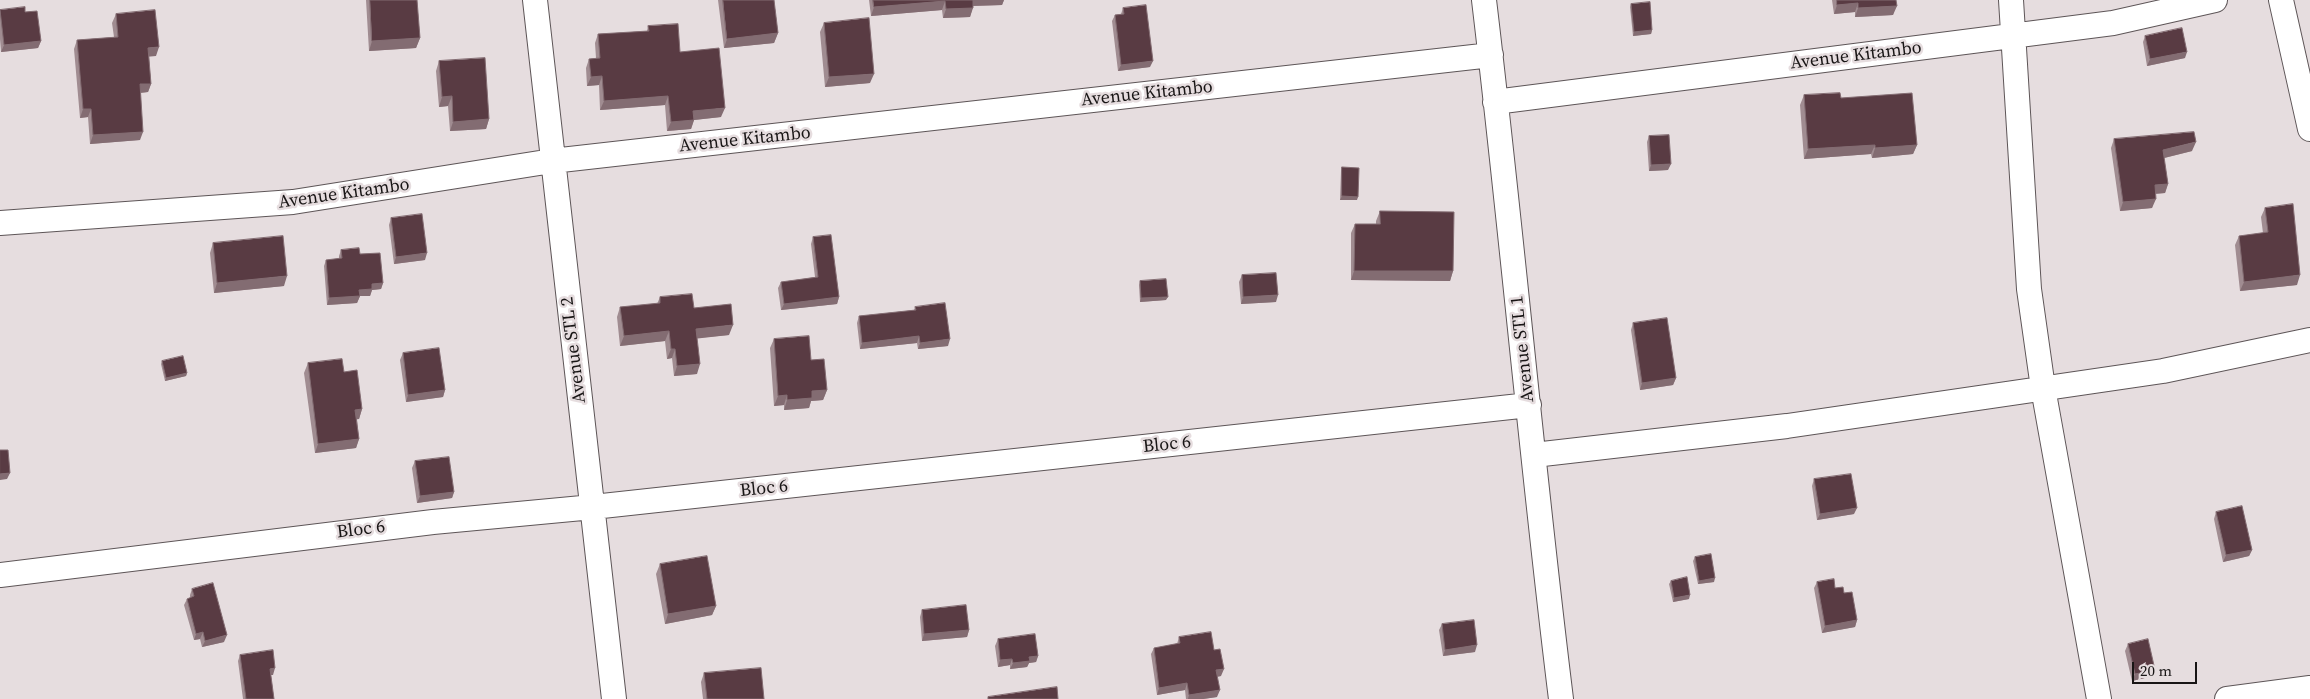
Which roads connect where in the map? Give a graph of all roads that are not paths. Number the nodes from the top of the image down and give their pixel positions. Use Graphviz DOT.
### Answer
graph roads {
  1 [pos="535,0"];
  2 [pos="1484,0"];
  3 [pos="2011,0"];
  4 [pos="2216,0"];
  5 [pos="2281,0"];
  6 [pos="2012,36"];
  7 [pos="1491,55"];
  8 [pos="1495,102"];
  9 [pos="2310,129"];
  10 [pos="552,162"];
  11 [pos="0,223"];
  12 [pos="2310,340"];
  13 [pos="2043,388"];
  14 [pos="1529,406"];
  15 [pos="1534,455"];
  16 [pos="593,508"];
  17 [pos="0,575"];
  18 [pos="2310,688"];
  19 [pos="614,699"];
  20 [pos="1561,699"];
  21 [pos="2099,699"];
  22 [pos="2227,699"];
  1 -- 10 [label="street, Avenue STL 2"];
  2 -- 7 [label="street, Avenue STL 1"];
  3 -- 6 [label="street"];
  4 -- 6 [label="street, Avenue Kitambo"];
  5 -- 9 [label="street"];
  6 -- 8 [label="street, Avenue Kitambo"];
  6 -- 13 [label="street"];
  7 -- 8 [label="street, Avenue STL 1"];
  7 -- 10 [label="street, Avenue Kitambo"];
  8 -- 14 [label="street, Avenue STL 1"];
  10 -- 11 [label="street, Avenue Kitambo"];
  10 -- 16 [label="street, Avenue STL 2"];
  12 -- 13 [label="street"];
  13 -- 15 [label="street"];
  13 -- 21 [label="street"];
  14 -- 15 [label="street, Avenue STL 1"];
  14 -- 16 [label="street, Bloc 6"];
  15 -- 20 [label="street, Avenue STL 1"];
  16 -- 17 [label="street, Bloc 6"];
  16 -- 19 [label="street, Avenue STL 2"];
  18 -- 22 [label="street"];
}
